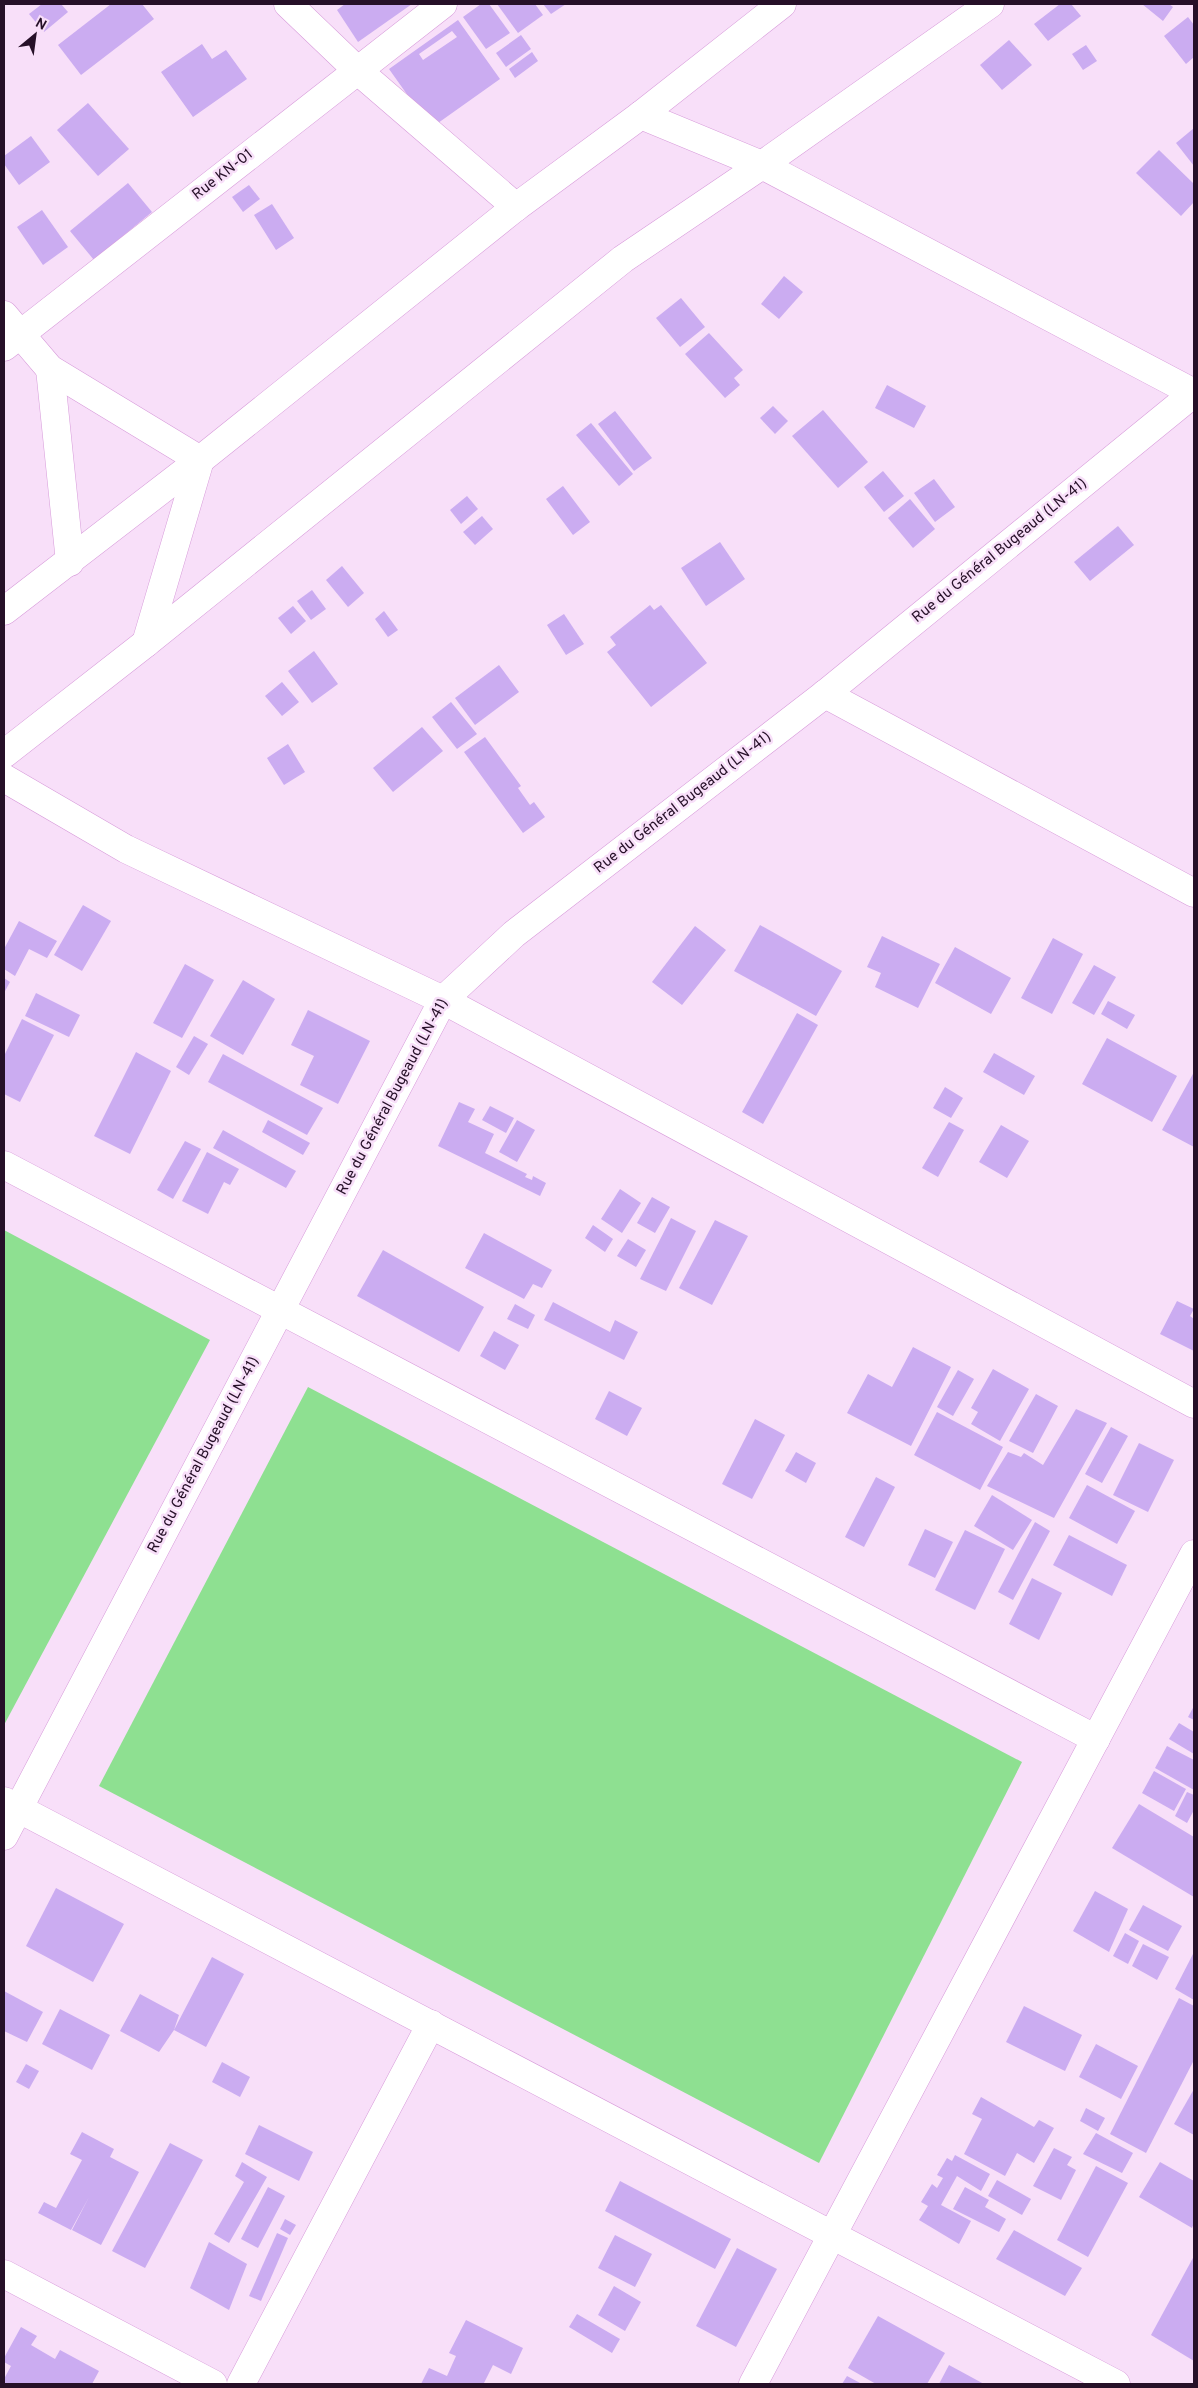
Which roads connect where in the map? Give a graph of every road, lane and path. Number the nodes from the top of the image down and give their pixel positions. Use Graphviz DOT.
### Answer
graph roads {
  1 [pos="288,4"];
  2 [pos="443,4"];
  3 [pos="782,4"];
  4 [pos="990,4"];
  5 [pos="357,70"];
  6 [pos="641,115"];
  7 [pos="762,165"];
  8 [pos="516,207"];
  9 [pos="9,332"];
  10 [pos="50,369"];
  11 [pos="1194,393"];
  12 [pos="200,460"];
  13 [pos="70,562"];
  14 [pos="4,611"];
  15 [pos="146,643"];
  16 [pos="825,694"];
  17 [pos="4,754"];
  18 [pos="4,778"];
  19 [pos="1194,893"];
  20 [pos="443,1000"];
  21 [pos="4,1165"];
  22 [pos="279,1311"];
  23 [pos="1194,1404"];
  24 [pos="1194,1554"];
  25 [pos="1096,1739"];
  26 [pos="11,1804"];
  27 [pos="4,1836"];
  28 [pos="431,2024"];
  29 [pos="831,2235"];
  30 [pos="4,2274"];
  31 [pos="213,2384"];
  32 [pos="241,2384"];
  33 [pos="753,2384"];
  34 [pos="1116,2384"];
  1 -- 5 [label="street"];
  2 -- 5 [label="street, Rue KN-01"];
  3 -- 6 [label="street"];
  4 -- 7 [label="street"];
  5 -- 8 [label="street"];
  5 -- 9 [label="street, Rue KN-01"];
  6 -- 7 [label="street"];
  6 -- 8 [label="street"];
  7 -- 11 [label="street"];
  7 -- 15 [label="street"];
  8 -- 12 [label="street"];
  9 -- 10 [label="street"];
  10 -- 12 [label="street"];
  10 -- 13 [label="street"];
  11 -- 16 [label="street, Rue du Général Bugeaud (LN-41)"];
  12 -- 13 [label="street"];
  12 -- 15 [label="street"];
  13 -- 14 [label="street"];
  15 -- 17 [label="street"];
  16 -- 19 [label="street"];
  16 -- 20 [label="street, Rue du Général Bugeaud (LN-41)"];
  18 -- 20 [label="street"];
  20 -- 22 [label="street, Rue du Général Bugeaud (LN-41)"];
  20 -- 23 [label="street"];
  21 -- 22 [label="street"];
  22 -- 25 [label="street"];
  22 -- 26 [label="street, Rue du Général Bugeaud (LN-41)"];
  24 -- 25 [label="street"];
  25 -- 29 [label="street"];
  26 -- 27 [label="street, Rue du Général Bugeaud (LN-41)"];
  26 -- 28 [label="street"];
  28 -- 29 [label="street"];
  28 -- 32 [label="street"];
  29 -- 33 [label="street"];
  29 -- 34 [label="street"];
  30 -- 31 [label="street"];
}
